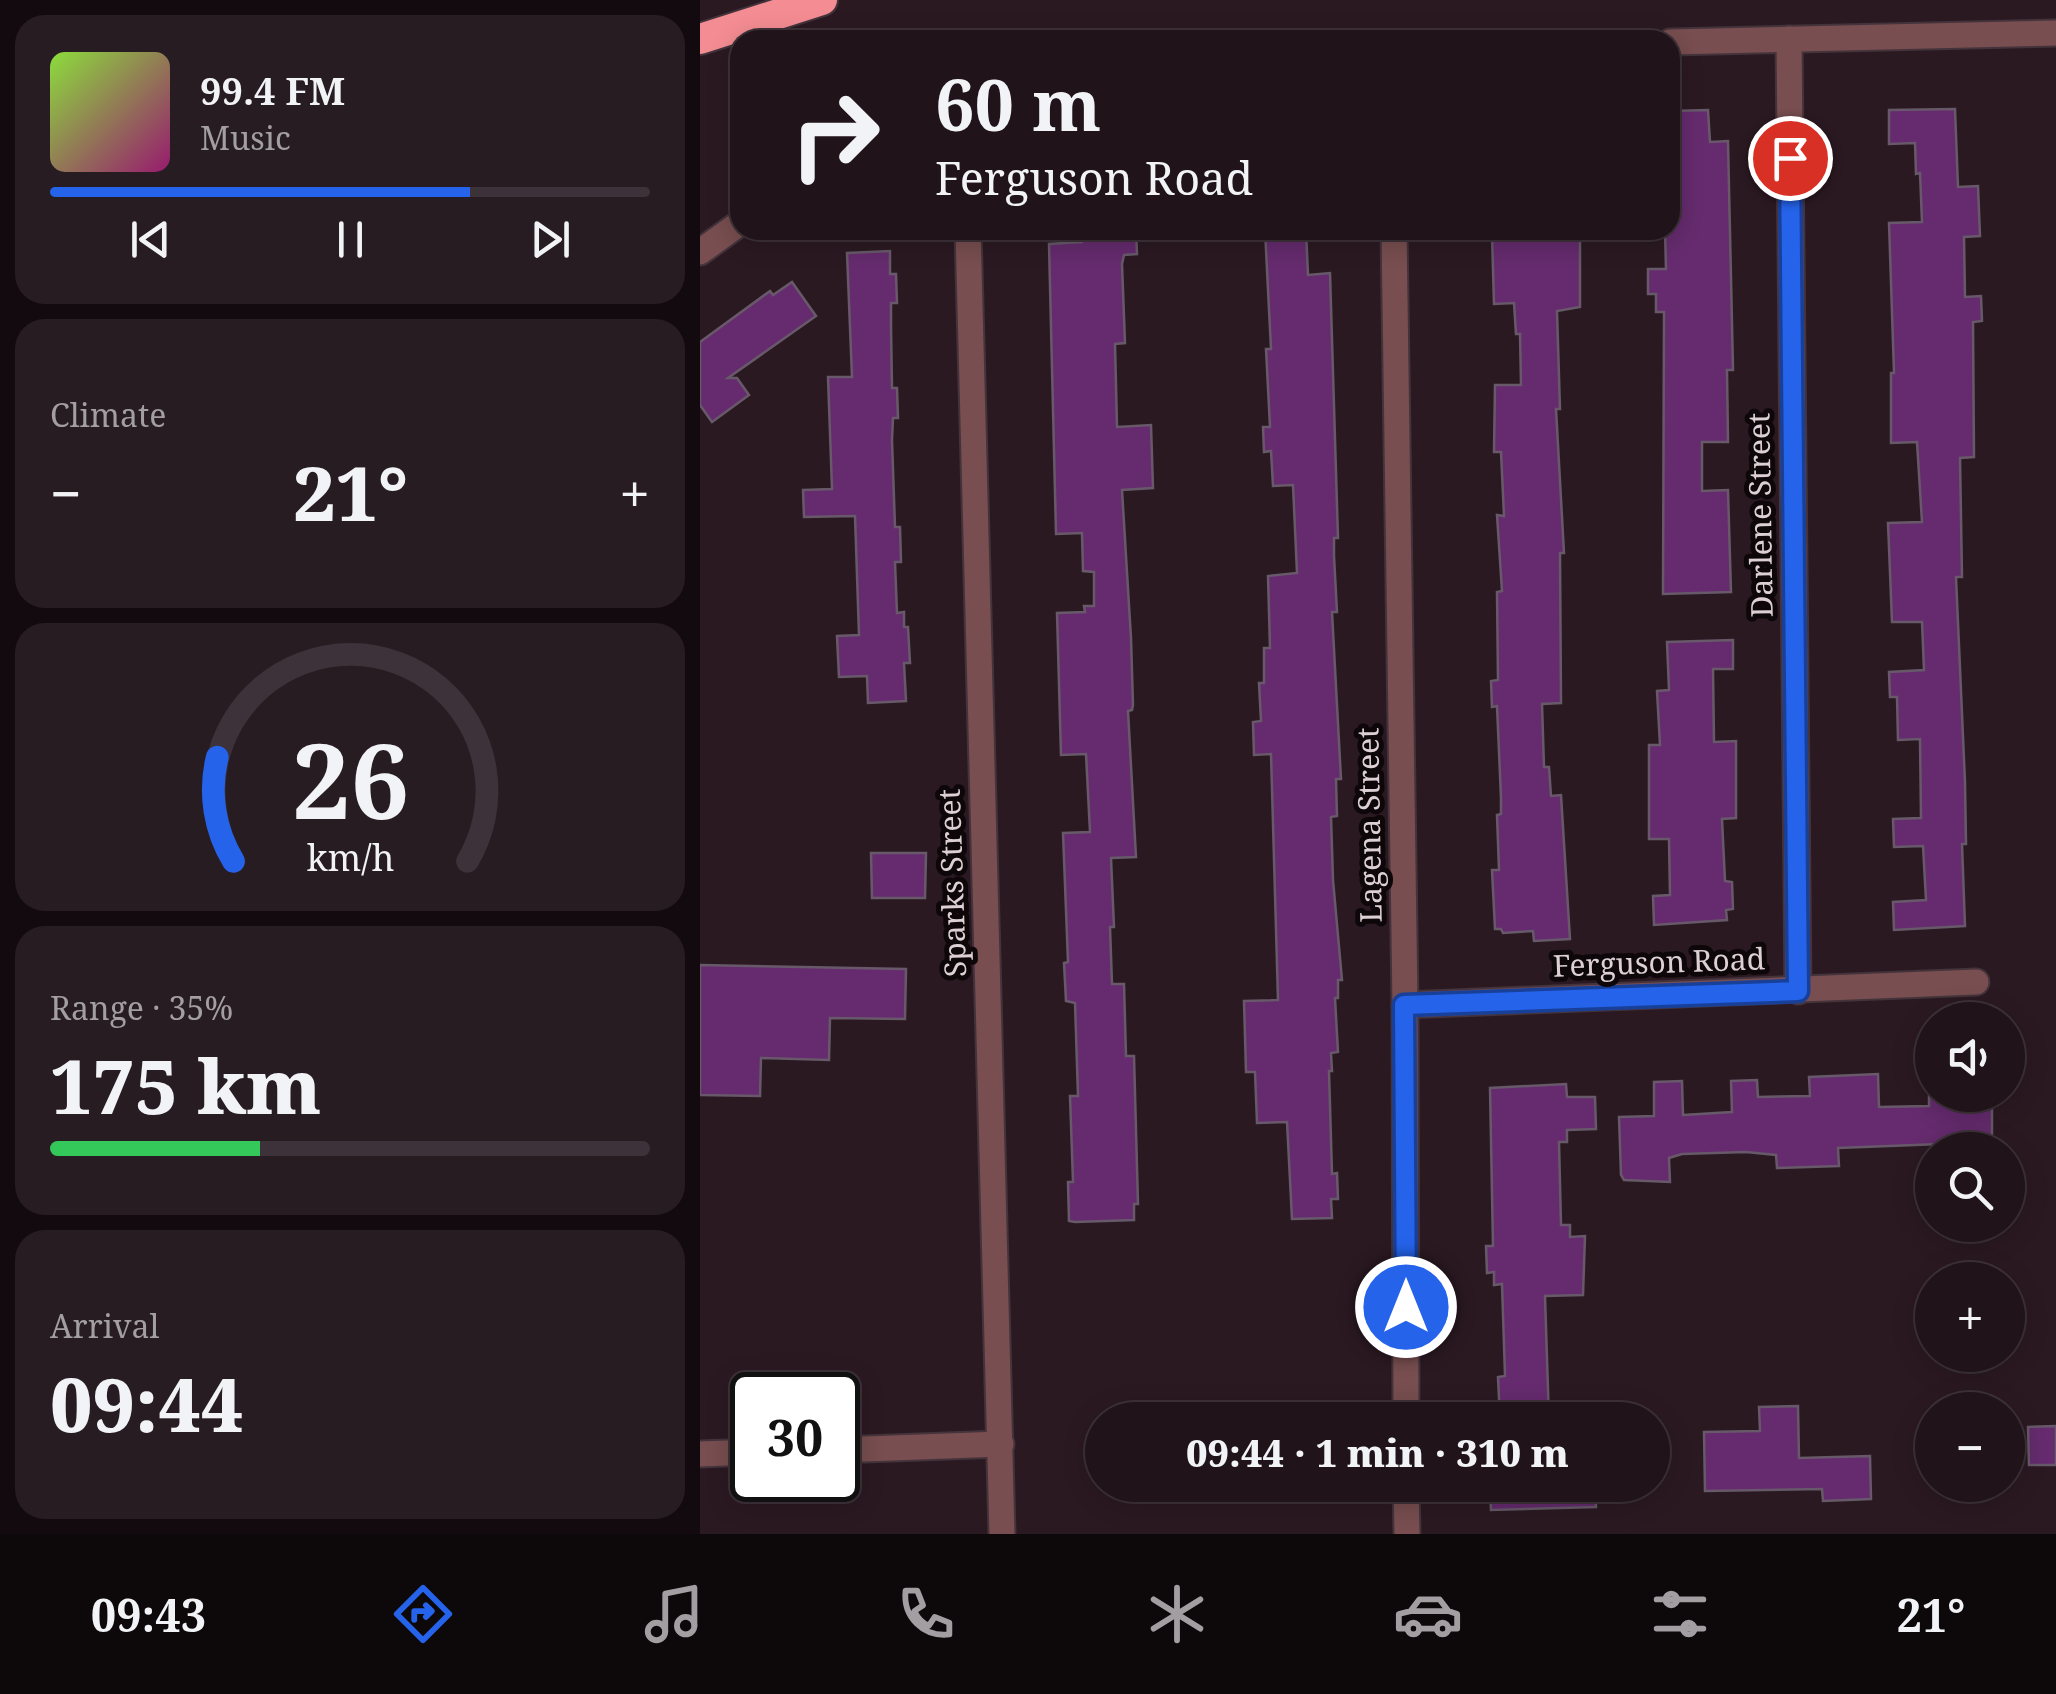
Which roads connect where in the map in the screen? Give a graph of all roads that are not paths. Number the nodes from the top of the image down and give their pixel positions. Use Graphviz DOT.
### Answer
graph roads {
  1 [pos="822,0"];
  2 [pos="730,30"];
  3 [pos="730,30"];
  4 [pos="2056,33"];
  5 [pos="1789,39"];
  6 [pos="700,40"];
  7 [pos="1680,42"];
  8 [pos="730,230"];
  9 [pos="968,240"];
  10 [pos="1394,240"];
  11 [pos="700,252"];
  12 [pos="1976,982"];
  13 [pos="1798,991"];
  14 [pos="1404,1005"];
  15 [pos="1406,1402"];
  16 [pos="1001,1444"];
  17 [pos="860,1449"];
  18 [pos="730,1453"];
  19 [pos="700,1454"];
  20 [pos="1406,1502"];
  21 [pos="1002,1534"];
  22 [pos="1406,1534"];
  1 -- 3 [label="highway"];
  2 -- 6 [label="highway"];
  4 -- 5 [label="street"];
  5 -- 7 [label="street"];
  5 -- 13 [label="street, Darlene Street"];
  8 -- 11 [label="street"];
  9 -- 16 [label="street, Sparks Street"];
  10 -- 14 [label="street, Lagena Street"];
  12 -- 13 [label="street, Ferguson Road"];
  13 -- 14 [label="street, Ferguson Road"];
  14 -- 15 [label="street, Lagena Street"];
  16 -- 17 [label="street"];
  16 -- 21 [label="street, Sparks Street"];
  18 -- 19 [label="street"];
  20 -- 22 [label="street"];
}
